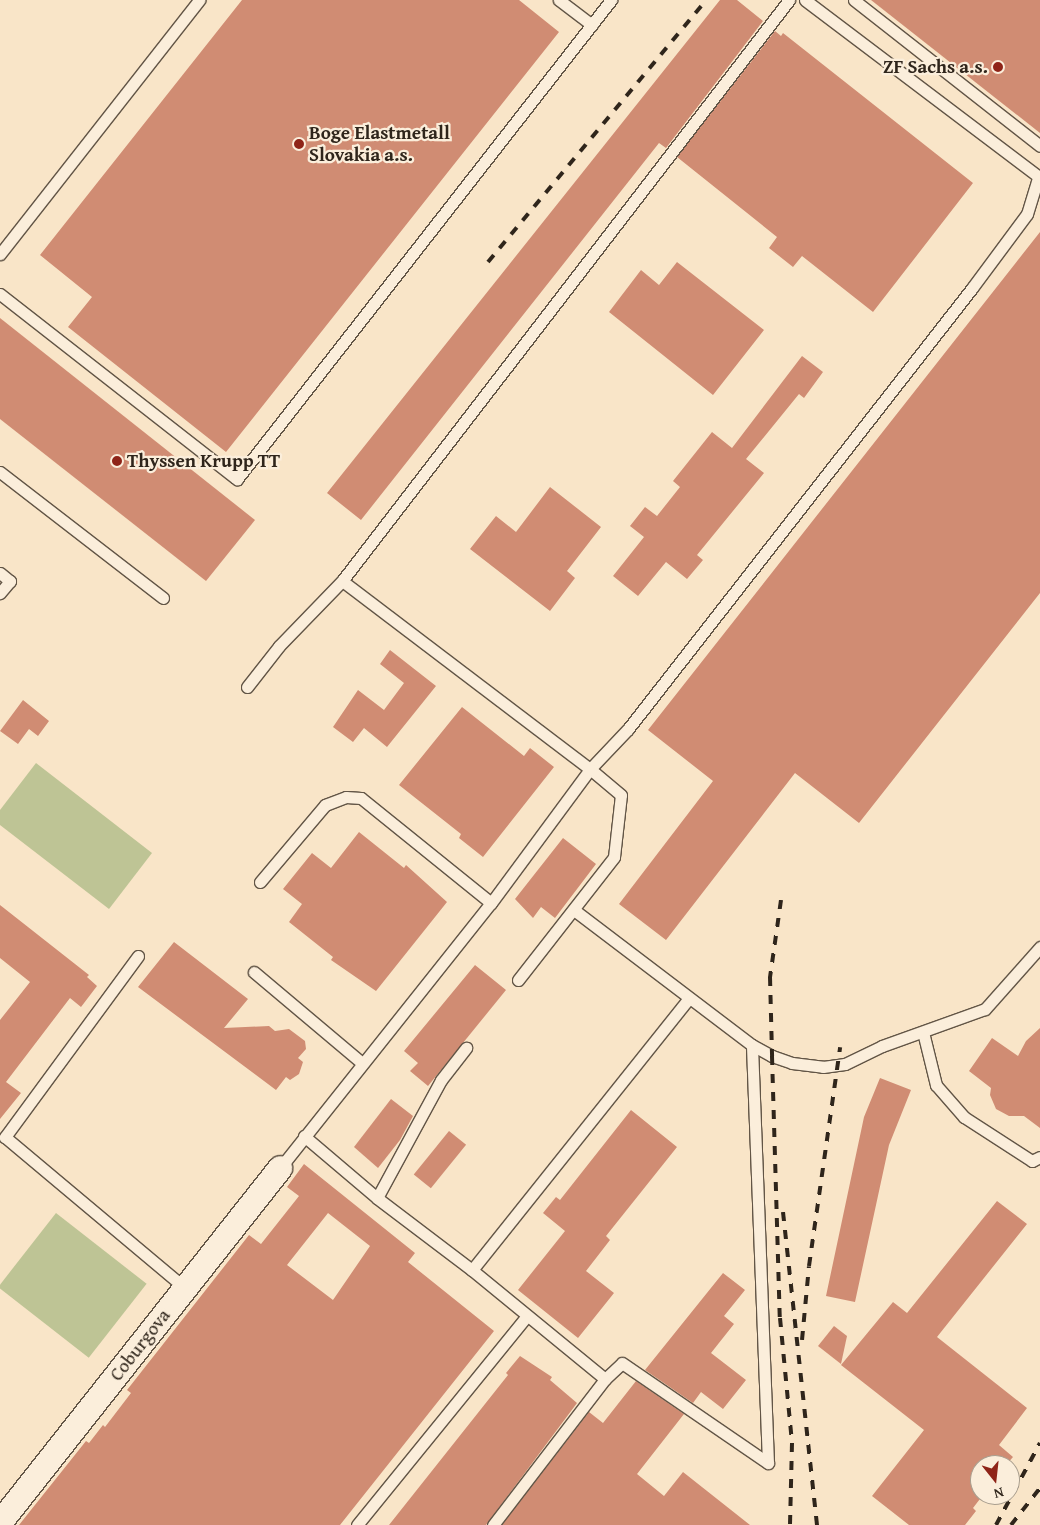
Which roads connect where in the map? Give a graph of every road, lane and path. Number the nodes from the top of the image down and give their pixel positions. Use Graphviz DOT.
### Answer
graph roads {
  1 [pos="198,0"];
  2 [pos="559,0"];
  3 [pos="611,0"];
  4 [pos="790,0"];
  5 [pos="805,0"];
  6 [pos="854,0"];
  7 [pos="592,25"];
  8 [pos="1040,146"];
  9 [pos="1039,178"];
  10 [pos="0,254"];
  11 [pos="0,294"];
  12 [pos="0,472"];
  13 [pos="0,573"];
  14 [pos="342,581"];
  15 [pos="0,593"];
  16 [pos="163,598"];
  17 [pos="247,687"];
  18 [pos="590,769"];
  19 [pos="260,882"];
  20 [pos="491,903"];
  21 [pos="574,910"];
  22 [pos="1040,947"];
  23 [pos="138,956"];
  24 [pos="254,972"];
  25 [pos="518,980"];
  26 [pos="688,999"];
  27 [pos="923,1032"];
  28 [pos="752,1045"];
  29 [pos="466,1048"];
  30 [pos="361,1062"];
  31 [pos="304,1136"];
  32 [pos="3,1140"];
  33 [pos="1040,1157"];
  34 [pos="280,1168"];
  35 [pos="377,1198"];
  36 [pos="472,1270"];
  37 [pos="186,1288"];
  38 [pos="528,1316"];
  39 [pos="605,1379"];
  40 [pos="0,1523"];
  41 [pos="357,1525"];
  42 [pos="493,1525"];
  1 -- 10 [label="lane"];
  2 -- 7 [label="lane"];
  3 -- 7 [label="lane"];
  4 -- 14 [label="lane"];
  5 -- 9 [label="lane"];
  6 -- 8 [label="lane"];
  7 -- 11 [label="lane"];
  9 -- 18 [label="lane"];
  12 -- 16 [label="lane"];
  13 -- 15 [label="lane"];
  14 -- 17 [label="lane"];
  14 -- 18 [label="lane"];
  18 -- 20 [label="lane"];
  18 -- 21 [label="lane"];
  19 -- 20 [label="lane"];
  20 -- 30 [label="lane"];
  21 -- 25 [label="lane"];
  21 -- 26 [label="lane"];
  22 -- 27 [label="lane"];
  23 -- 32 [label="lane"];
  24 -- 30 [label="lane"];
  26 -- 28 [label="lane"];
  26 -- 36 [label="lane"];
  27 -- 28 [label="lane"];
  27 -- 33 [label="lane"];
  28 -- 39 [label="lane"];
  29 -- 35 [label="lane"];
  30 -- 31 [label="lane"];
  31 -- 34 [label="lane"];
  31 -- 35 [label="lane"];
  32 -- 37 [label="lane"];
  34 -- 37 [label="street, Coburgova"];
  35 -- 36 [label="lane"];
  36 -- 38 [label="lane"];
  37 -- 40 [label="street, Coburgova"];
  38 -- 39 [label="lane"];
  38 -- 41 [label="lane"];
  39 -- 42 [label="lane"];
}
